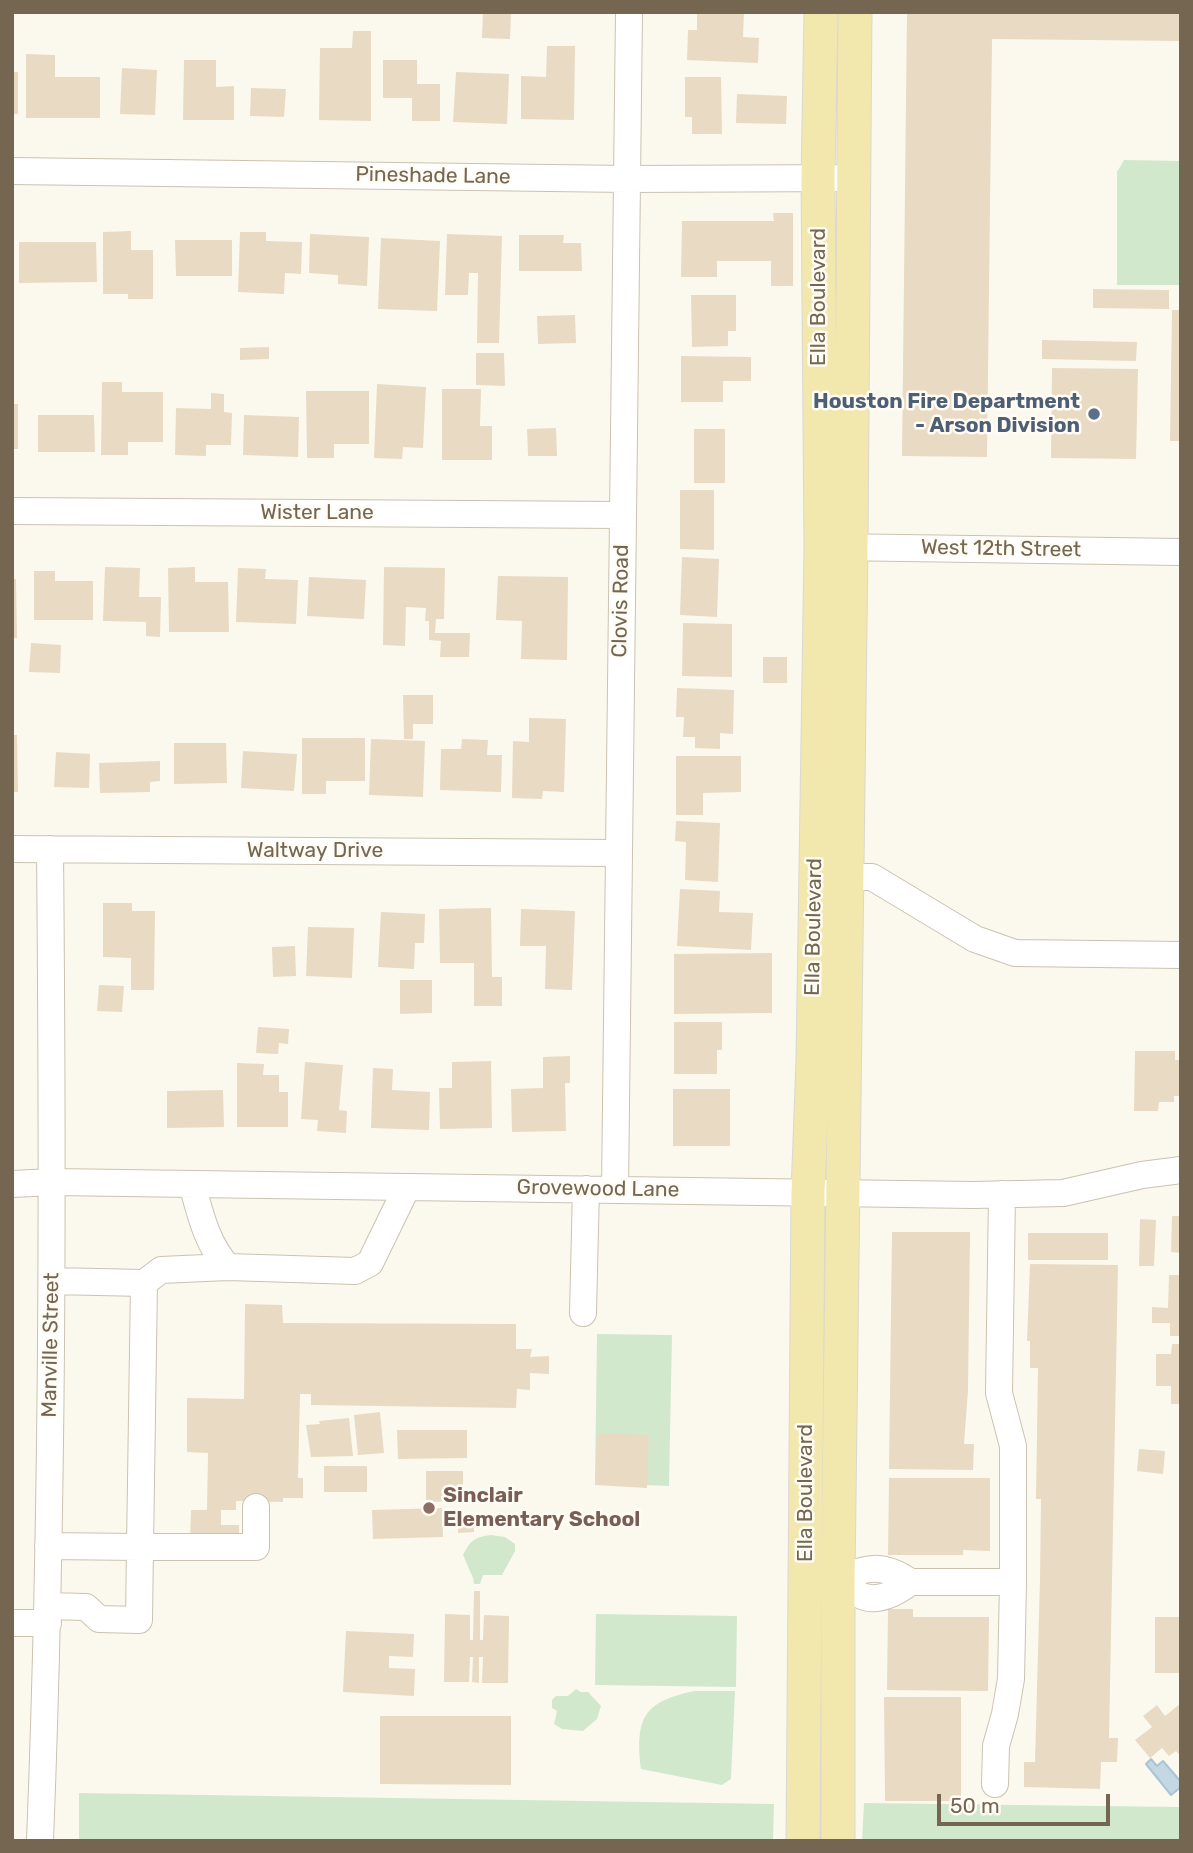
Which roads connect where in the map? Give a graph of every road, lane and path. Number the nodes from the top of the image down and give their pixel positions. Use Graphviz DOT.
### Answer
graph roads {
  1 [pos="629,12"];
  2 [pos="821,12"];
  3 [pos="855,12"];
  4 [pos="12,171"];
  5 [pos="818,178"];
  6 [pos="853,178"];
  7 [pos="627,179"];
  8 [pos="12,511"];
  9 [pos="622,516"];
  10 [pos="836,547"];
  11 [pos="1181,552"];
  12 [pos="12,849"];
  13 [pos="50,849"];
  14 [pos="618,853"];
  15 [pos="846,877"];
  16 [pos="1181,954"];
  17 [pos="1181,1170"];
  18 [pos="53,1182"];
  19 [pos="12,1184"];
  20 [pos="192,1184"];
  21 [pos="407,1187"];
  22 [pos="586,1189"];
  23 [pos="615,1189"];
  24 [pos="808,1193"];
  25 [pos="843,1194"];
  26 [pos="1002,1194"];
  27 [pos="228,1267"];
  28 [pos="52,1281"];
  29 [pos="144,1283"];
  30 [pos="583,1313"];
  31 [pos="256,1507"];
  32 [pos="48,1546"];
  33 [pos="140,1547"];
  34 [pos="805,1579"];
  35 [pos="838,1579"];
  36 [pos="1013,1582"];
  37 [pos="48,1614"];
  38 [pos="12,1623"];
  39 [pos="995,1784"];
  40 [pos="40,1841"];
  41 [pos="803,1841"];
  42 [pos="838,1841"];
  1 -- 7 [label="street, Clovis Road"];
  2 -- 5 [label="main road, Ella Boulevard"];
  3 -- 6 [label="main road, Ella Boulevard"];
  4 -- 7 [label="street, Pineshade Lane"];
  5 -- 6 [label="street, Pineshade Lane"];
  5 -- 7 [label="street, Pineshade Lane"];
  5 -- 10 [label="main road, Ella Boulevard"];
  6 -- 10 [label="main road, Ella Boulevard"];
  7 -- 9 [label="street, Clovis Road"];
  8 -- 9 [label="street, Wister Lane"];
  9 -- 14 [label="street, Clovis Road"];
  10 -- 11 [label="street, West 12th Street"];
  10 -- 15 [label="main road, Ella Boulevard"];
  10 -- 24 [label="main road, Ella Boulevard"];
  12 -- 13 [label="street, Waltway Drive"];
  13 -- 14 [label="street, Waltway Drive"];
  13 -- 18 [label="street, Manville Street"];
  14 -- 23 [label="street, Clovis Road"];
  15 -- 16 [label="street"];
  15 -- 25 [label="main road, Ella Boulevard"];
  17 -- 26 [label="street, Grovewood Lane"];
  18 -- 19 [label="street, Grovewood Lane"];
  18 -- 20 [label="street, Grovewood Lane"];
  18 -- 28 [label="street, Manville Street"];
  20 -- 21 [label="street, Grovewood Lane"];
  20 -- 27 [label="street"];
  21 -- 22 [label="street, Grovewood Lane"];
  21 -- 27 [label="street"];
  22 -- 23 [label="street, Grovewood Lane"];
  22 -- 30 [label="street"];
  23 -- 24 [label="street, Grovewood Lane"];
  24 -- 25 [label="street, Grovewood Lane"];
  24 -- 34 [label="main road, Ella Boulevard"];
  25 -- 26 [label="street, Grovewood Lane"];
  25 -- 35 [label="main road, Ella Boulevard"];
  26 -- 36 [label="street"];
  27 -- 29 [label="street"];
  28 -- 29 [label="street"];
  28 -- 32 [label="street, Manville Street"];
  29 -- 33 [label="street"];
  31 -- 33 [label="street"];
  32 -- 33 [label="street"];
  32 -- 37 [label="street, Manville Street"];
  33 -- 37 [label="street"];
  34 -- 35 [label="main road"];
  34 -- 41 [label="main road, Ella Boulevard"];
  35 -- 36 [label="street"];
  35 -- 42 [label="main road, Ella Boulevard"];
  36 -- 39 [label="street"];
  37 -- 38 [label="street"];
  37 -- 40 [label="street, Manville Street"];
}
